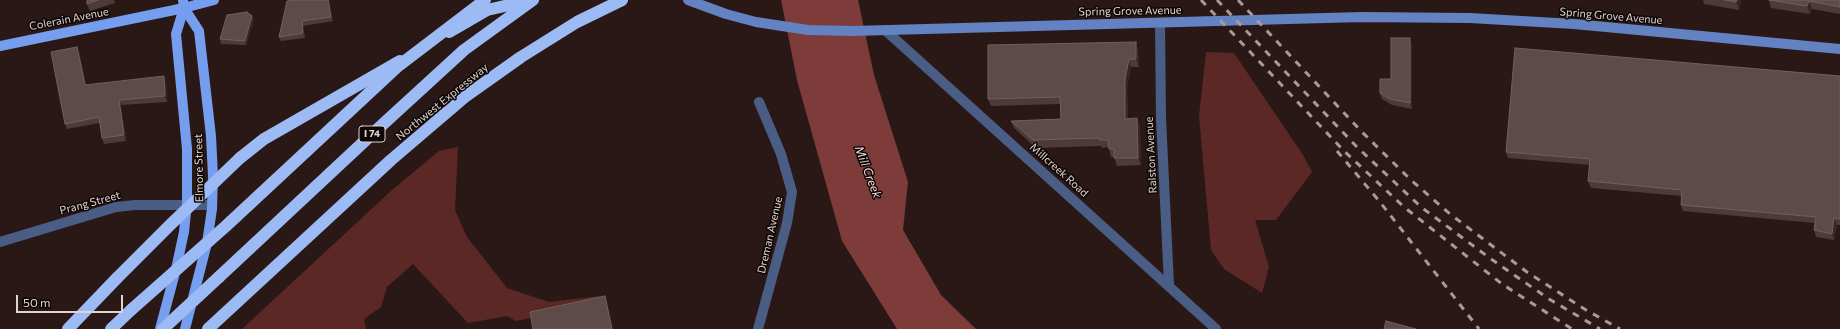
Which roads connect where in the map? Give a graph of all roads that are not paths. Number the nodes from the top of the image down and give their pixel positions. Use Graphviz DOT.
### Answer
graph roads {
  1 [pos="214,0"];
  2 [pos="485,0"];
  3 [pos="532,0"];
  4 [pos="622,0"];
  5 [pos="688,0"];
  6 [pos="183,4"];
  7 [pos="1160,23"];
  8 [pos="885,30"];
  9 [pos="0,46"];
  10 [pos="1840,49"];
  11 [pos="759,102"];
  12 [pos="187,205"];
  13 [pos="212,205"];
  14 [pos="0,242"];
  15 [pos="1169,285"];
  16 [pos="68,329"];
  17 [pos="111,329"];
  18 [pos="160,329"];
  19 [pos="163,329"];
  20 [pos="185,329"];
  21 [pos="208,329"];
  22 [pos="758,329"];
  23 [pos="1216,329"];
  1 -- 6 [label="main road, Colerain Avenue"];
  2 -- 17 [label="highway, bridge"];
  3 -- 16 [label="highway, bridge"];
  3 -- 19 [label="highway, Northwest Expressway / I 74, bridge"];
  4 -- 21 [label="highway, Northwest Expressway"];
  5 -- 8 [label="main road, Spring Grove Avenue"];
  6 -- 9 [label="main road, Colerain Avenue"];
  6 -- 12 [label="main road, Elmore Street"];
  6 -- 13 [label="main road, Elmore Street"];
  7 -- 8 [label="main road, Spring Grove Avenue"];
  7 -- 10 [label="main road, Spring Grove Avenue"];
  7 -- 15 [label="street, Ralston Avenue"];
  8 -- 15 [label="street, Millcreek Road"];
  11 -- 22 [label="street, Dreman Avenue"];
  12 -- 13 [label="street, Prang Street"];
  12 -- 14 [label="street, Prang Street"];
  12 -- 18 [label="main road, Elmore Street"];
  13 -- 20 [label="main road, Elmore Street"];
  15 -- 23 [label="street, Millcreek Road"];
}
